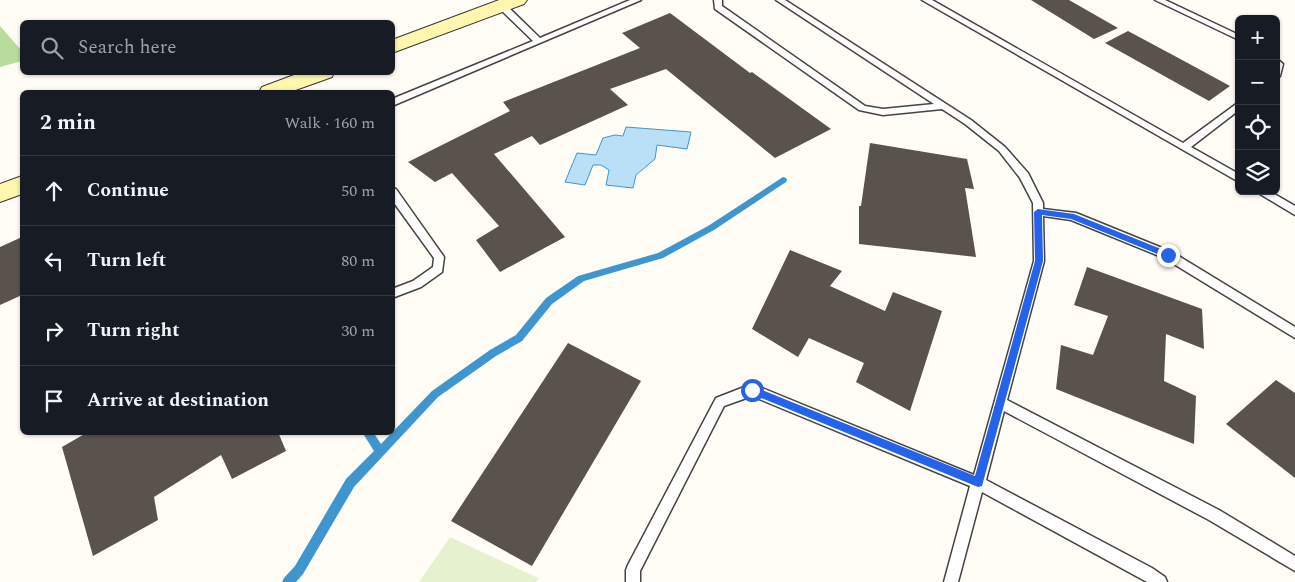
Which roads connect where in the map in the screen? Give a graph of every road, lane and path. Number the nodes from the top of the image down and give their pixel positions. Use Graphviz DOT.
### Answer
graph roads {
  1 [pos="637,0"];
  2 [pos="718,0"];
  3 [pos="780,0"];
  4 [pos="926,0"];
  5 [pos="1159,0"];
  6 [pos="510,3"];
  7 [pos="1235,36"];
  8 [pos="538,41"];
  9 [pos="395,46"];
  10 [pos="316,75"];
  11 [pos="275,90"];
  12 [pos="395,102"];
  13 [pos="944,106"];
  14 [pos="1235,108"];
  15 [pos="1184,147"];
  16 [pos="1235,177"];
  17 [pos="20,186"];
  18 [pos="0,193"];
  19 [pos="1267,195"];
  20 [pos="395,196"];
  21 [pos="1038,212"];
  22 [pos="1295,212"];
  23 [pos="395,293"];
  24 [pos="1295,333"];
  25 [pos="1000,403"];
  26 [pos="978,482"];
  27 [pos="1295,564"];
  28 [pos="633,582"];
  29 [pos="951,582"];
  30 [pos="1160,582"];
  1 -- 8 [label="lane"];
  2 -- 13 [label="lane"];
  3 -- 13 [label="lane"];
  4 -- 15 [label="lane"];
  5 -- 7 [label="lane"];
  6 -- 8 [label="lane"];
  6 -- 9 [label="street"];
  8 -- 12 [label="lane"];
  10 -- 11 [label="street"];
  13 -- 21 [label="lane"];
  14 -- 15 [label="lane"];
  15 -- 16 [label="lane"];
  17 -- 18 [label="street"];
  19 -- 22 [label="lane"];
  20 -- 23 [label="lane"];
  21 -- 24 [label="lane"];
  21 -- 25 [label="lane"];
  25 -- 26 [label="lane"];
  25 -- 27 [label="lane"];
  26 -- 28 [label="lane"];
  26 -- 29 [label="lane"];
  26 -- 30 [label="lane"];
}
